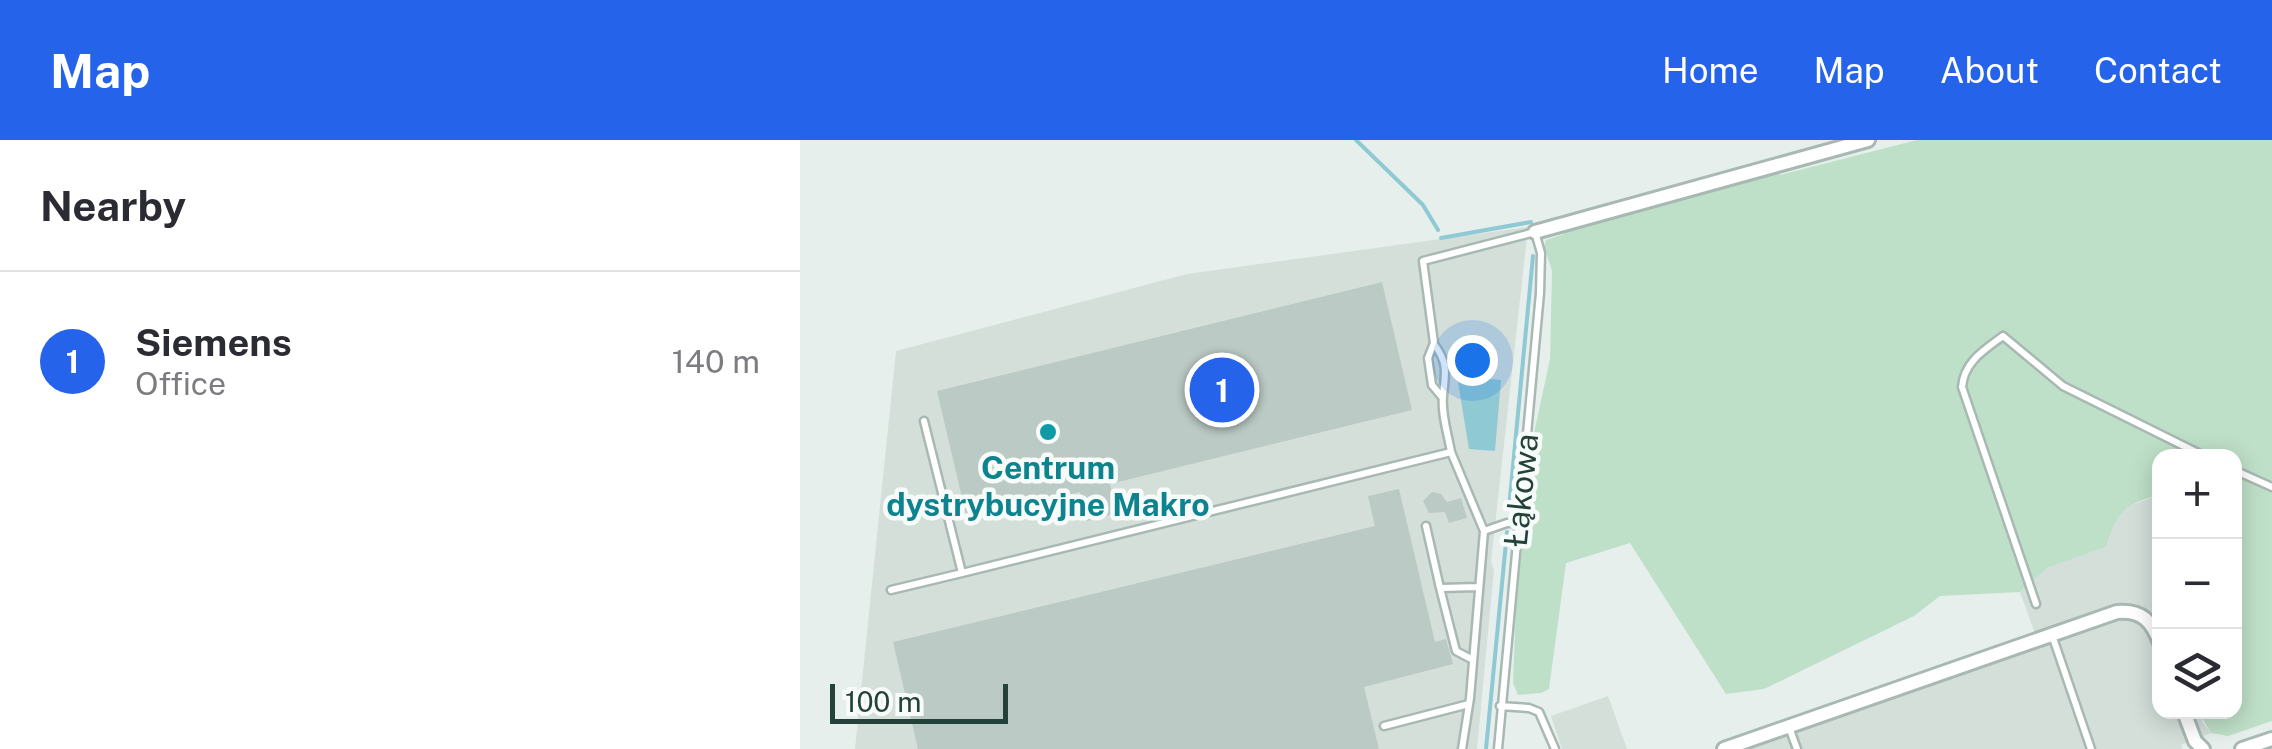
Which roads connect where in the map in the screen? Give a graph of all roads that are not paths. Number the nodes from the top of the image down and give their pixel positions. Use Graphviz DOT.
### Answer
graph roads {
  1 [pos="1868,140"];
  2 [pos="1535,232"];
  3 [pos="1434,343"];
  4 [pos="1442,397"];
  5 [pos="924,421"];
  6 [pos="2192,449"];
  7 [pos="1451,452"];
  8 [pos="2242,474"];
  9 [pos="2272,487"];
  10 [pos="1517,523"];
  11 [pos="1426,526"];
  12 [pos="1484,530"];
  13 [pos="962,573"];
  14 [pos="1479,587"];
  15 [pos="1440,588"];
  16 [pos="891,590"];
  17 [pos="2036,604"];
  18 [pos="2154,629"];
  19 [pos="2051,634"];
  20 [pos="1474,660"];
  21 [pos="1469,704"];
  22 [pos="1500,706"];
  23 [pos="2187,719"];
  24 [pos="1384,726"];
  25 [pos="1789,726"];
  26 [pos="2272,738"];
  27 [pos="1462,749"];
  28 [pos="1498,749"];
  29 [pos="1555,749"];
  30 [pos="1724,749"];
  31 [pos="1797,749"];
  32 [pos="2090,749"];
  33 [pos="2204,749"];
  34 [pos="2242,749"];
  1 -- 2 [label="street"];
  2 -- 3 [label="lane"];
  2 -- 10 [label="lane, Łąkowa"];
  3 -- 4 [label="lane"];
  3 -- 4 [label="lane"];
  4 -- 7 [label="lane"];
  5 -- 13 [label="lane"];
  6 -- 17 [label="lane"];
  7 -- 12 [label="lane"];
  7 -- 13 [label="lane"];
  8 -- 9 [label="lane"];
  10 -- 12 [label="lane"];
  10 -- 22 [label="lane, Łąkowa"];
  11 -- 15 [label="lane"];
  12 -- 14 [label="lane"];
  13 -- 16 [label="lane"];
  14 -- 15 [label="lane"];
  14 -- 20 [label="lane"];
  15 -- 20 [label="lane"];
  18 -- 19 [label="street"];
  19 -- 25 [label="street"];
  19 -- 32 [label="lane"];
  20 -- 21 [label="lane"];
  21 -- 24 [label="lane"];
  21 -- 27 [label="lane"];
  22 -- 28 [label="lane, Łąkowa"];
  22 -- 29 [label="lane"];
  23 -- 33 [label="street"];
  25 -- 30 [label="street"];
  25 -- 31 [label="lane"];
  26 -- 34 [label="street"];
}
